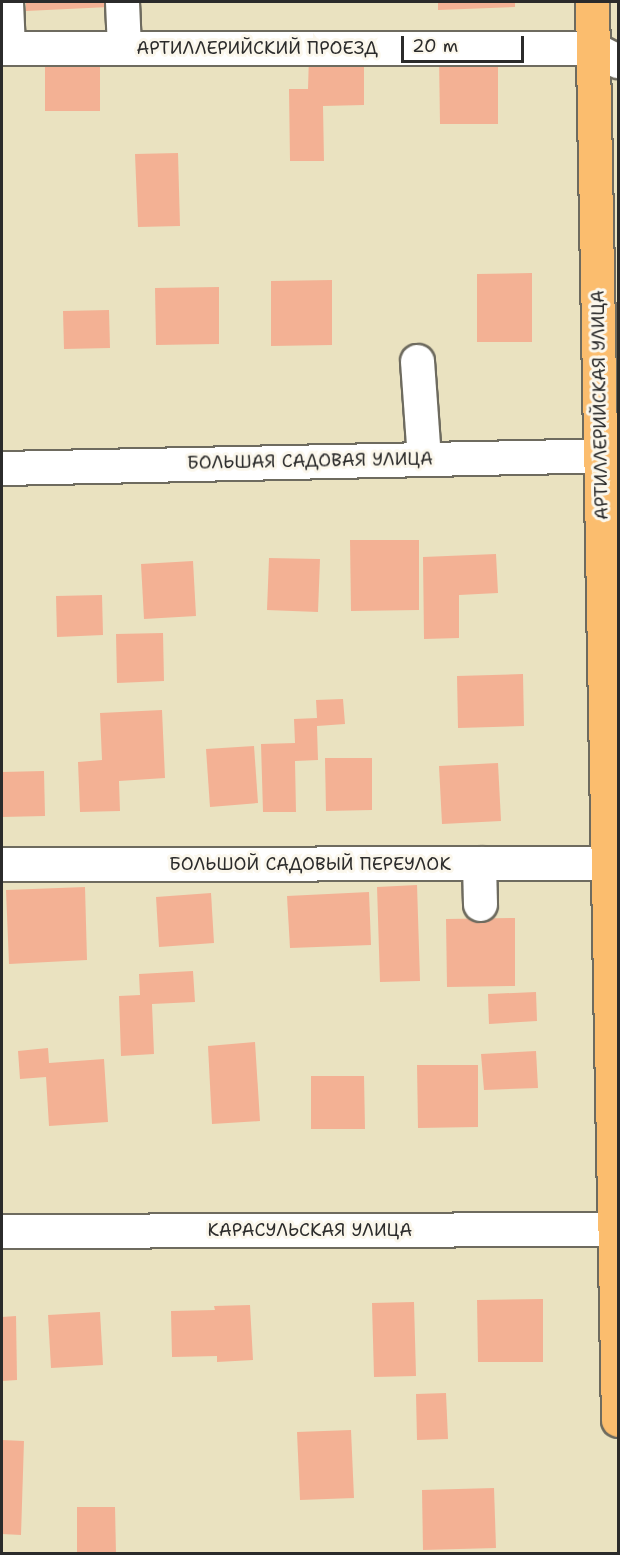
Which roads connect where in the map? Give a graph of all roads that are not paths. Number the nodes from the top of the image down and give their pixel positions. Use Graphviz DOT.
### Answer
graph roads {
  1 [pos="6,2"];
  2 [pos="122,2"];
  3 [pos="592,2"];
  4 [pos="5,48"];
  5 [pos="124,48"];
  6 [pos="605,55"];
  7 [pos="417,360"];
  8 [pos="610,455"];
  9 [pos="424,458"];
  10 [pos="2,468"];
  11 [pos="479,863"];
  12 [pos="614,863"];
  13 [pos="2,864"];
  14 [pos="480,904"];
  15 [pos="617,1229"];
  16 [pos="2,1231"];
  17 [pos="618,1420"];
  1 -- 4 [label="street"];
  2 -- 5 [label="street"];
  3 -- 6 [label="main road, АРТИЛЛЕРИЙСКАЯ УЛИЦА"];
  4 -- 5 [label="street, АРТИЛЛЕРИЙСКИЙ ПРОЕЗД"];
  5 -- 6 [label="street, АРТИЛЛЕРИЙСКИЙ ПРОЕЗД"];
  6 -- 8 [label="main road, АРТИЛЛЕРИЙСКАЯ УЛИЦА"];
  7 -- 9 [label="street"];
  8 -- 9 [label="street, БОЛЬШАЯ САДОВАЯ УЛИЦА"];
  8 -- 12 [label="main road, АРТИЛЛЕРИЙСКАЯ УЛИЦА"];
  9 -- 10 [label="street, БОЛЬШАЯ САДОВАЯ УЛИЦА"];
  11 -- 12 [label="street, БОЛЬШОЙ САДОВЫЙ ПЕРЕУЛОК"];
  11 -- 13 [label="street, БОЛЬШОЙ САДОВЫЙ ПЕРЕУЛОК"];
  11 -- 14 [label="street"];
  12 -- 15 [label="main road, АРТИЛЛЕРИЙСКАЯ УЛИЦА"];
  15 -- 16 [label="street, КАРАСУЛЬСКАЯ УЛИЦА"];
  15 -- 17 [label="main road, АРТИЛЛЕРИЙСКАЯ УЛИЦА"];
}
